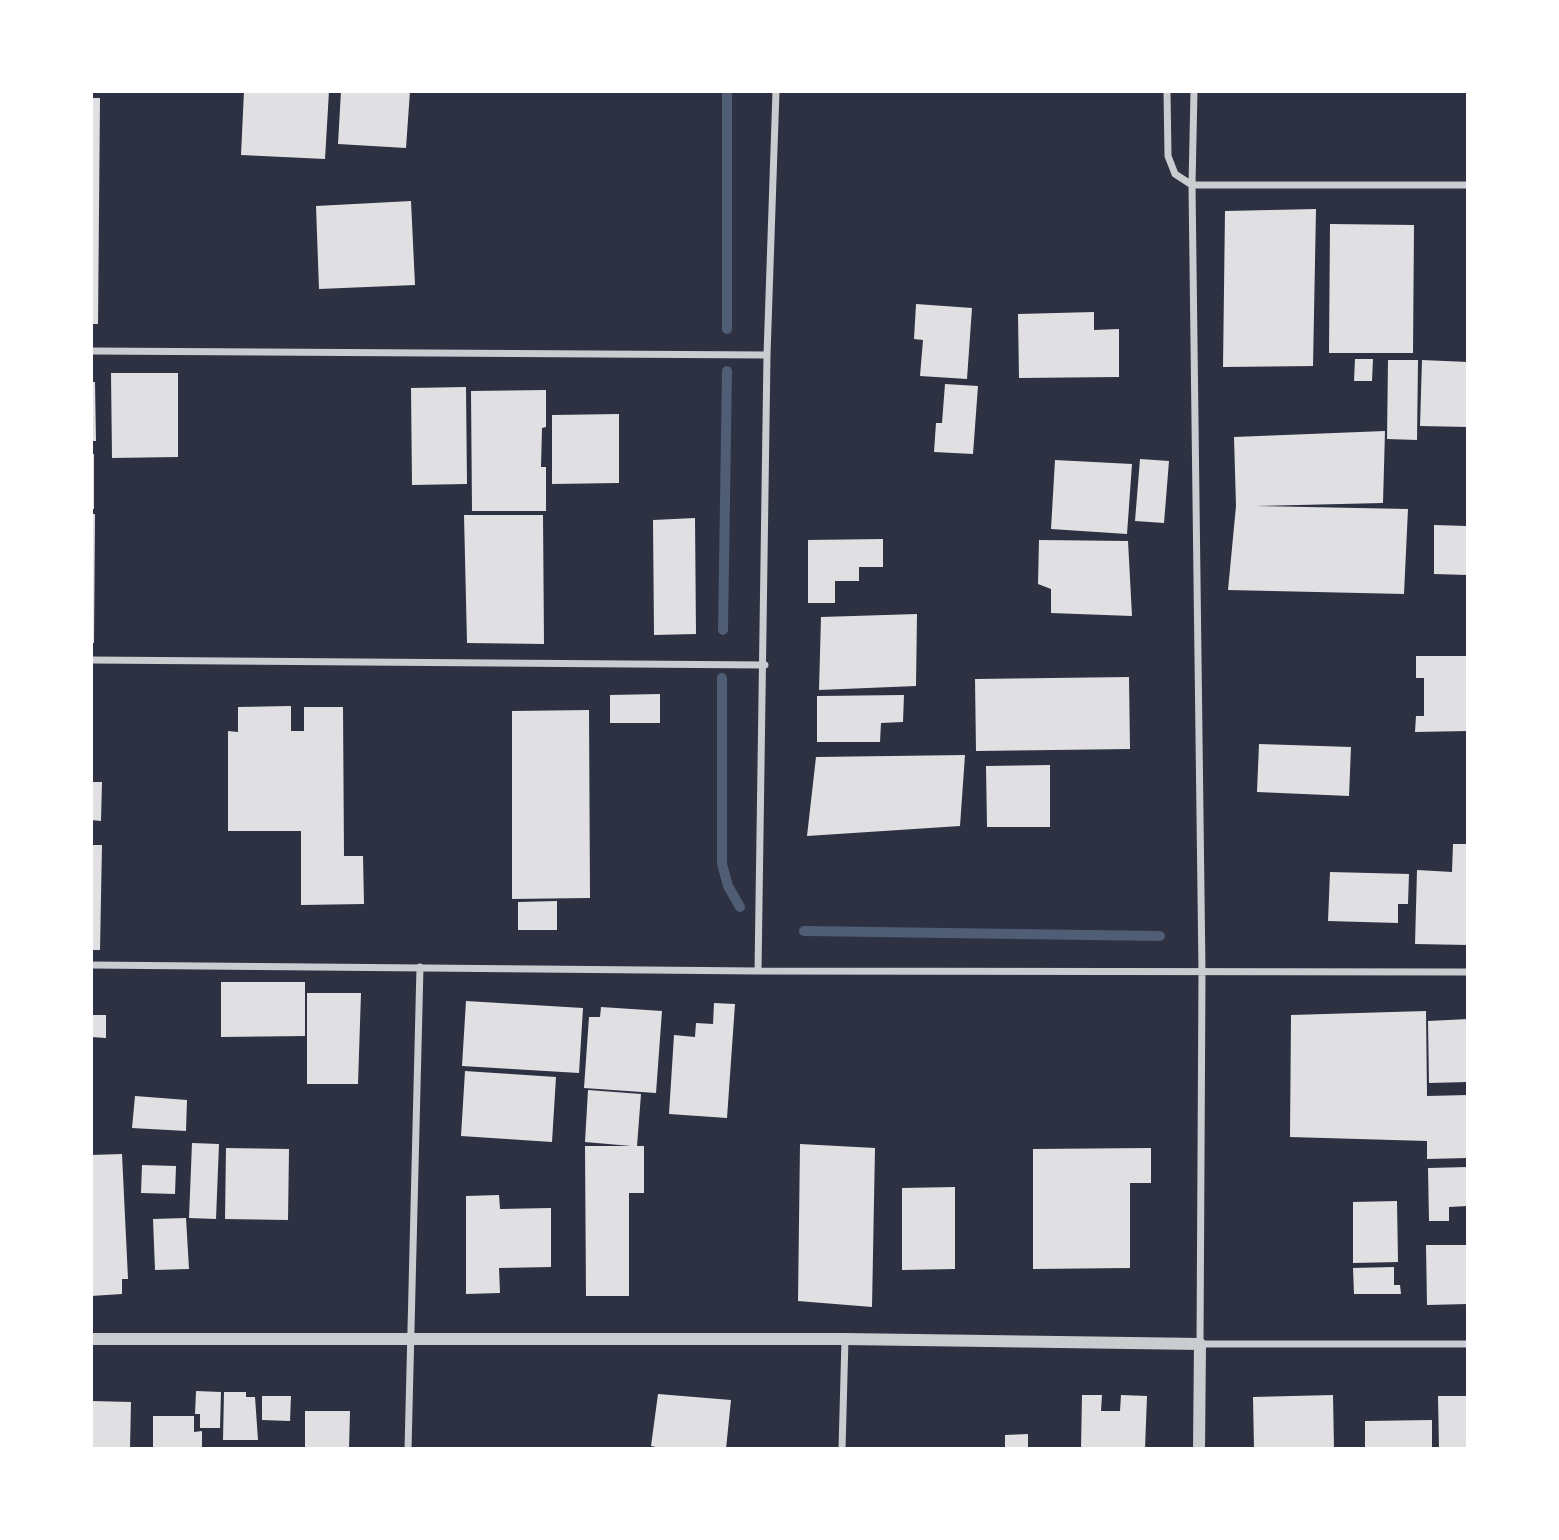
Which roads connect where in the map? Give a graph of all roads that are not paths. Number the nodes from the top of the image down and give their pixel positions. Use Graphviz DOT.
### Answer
graph roads {
  1 [pos="776,91"];
  2 [pos="1167,91"];
  3 [pos="1194,91"];
  4 [pos="1192,185"];
  5 [pos="1468,185"];
  6 [pos="91,351"];
  7 [pos="767,355"];
  8 [pos="91,660"];
  9 [pos="765,666"];
  10 [pos="91,965"];
  11 [pos="420,967"];
  12 [pos="758,971"];
  13 [pos="1202,972"];
  14 [pos="1468,972"];
  15 [pos="91,1339"];
  16 [pos="845,1339"];
  17 [pos="410,1341"];
  18 [pos="1200,1344"];
  19 [pos="1468,1344"];
  20 [pos="408,1449"];
  21 [pos="842,1449"];
  22 [pos="1199,1449"];
  1 -- 7 [label="street"];
  2 -- 4 [label="street"];
  3 -- 4 [label="street"];
  4 -- 5 [label="street"];
  4 -- 13 [label="street"];
  6 -- 7 [label="street"];
  7 -- 9 [label="street"];
  8 -- 9 [label="street"];
  9 -- 12 [label="street"];
  10 -- 11 [label="street"];
  11 -- 12 [label="street"];
  11 -- 17 [label="street"];
  12 -- 13 [label="street"];
  13 -- 14 [label="street"];
  13 -- 18 [label="street"];
  15 -- 17 [label="street"];
  16 -- 17 [label="street"];
  16 -- 18 [label="street"];
  16 -- 21 [label="street"];
  17 -- 20 [label="street"];
  18 -- 19 [label="street"];
  18 -- 22 [label="street"];
}
